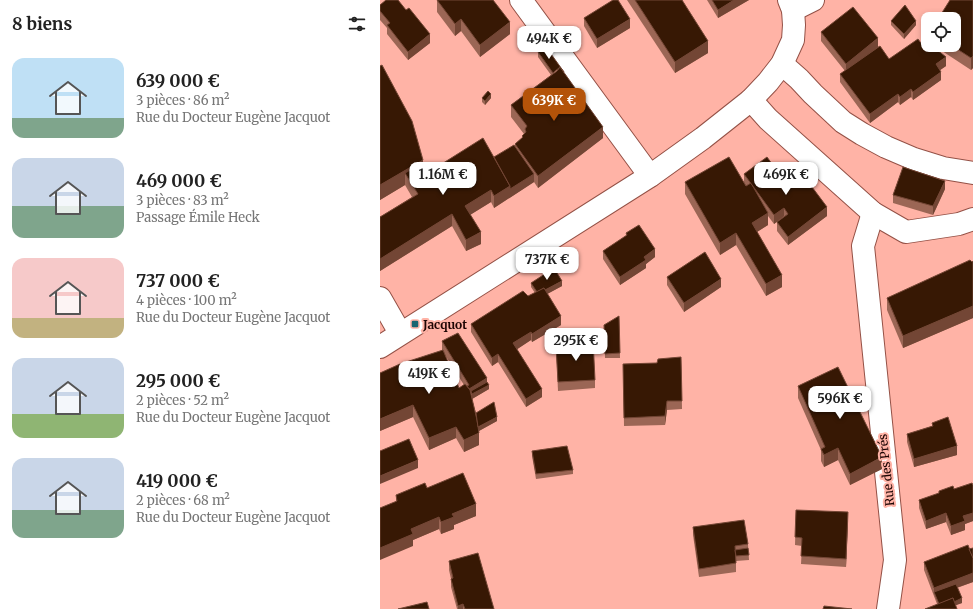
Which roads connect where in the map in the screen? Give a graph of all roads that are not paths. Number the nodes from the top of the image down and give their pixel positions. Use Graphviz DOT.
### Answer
graph roads {
  1 [pos="521,0"];
  2 [pos="813,0"];
  3 [pos="791,5"];
  4 [pos="782,64"];
  5 [pos="751,100"];
  6 [pos="973,173"];
  7 [pos="650,176"];
  8 [pos="872,213"];
  9 [pos="973,219"];
  10 [pos="380,298"];
  11 [pos="400,333"];
  12 [pos="380,347"];
  13 [pos="888,609"];
  1 -- 7 [label="street"];
  2 -- 3 [label="street"];
  3 -- 4 [label="street"];
  4 -- 5 [label="street"];
  4 -- 6 [label="street"];
  5 -- 7 [label="street"];
  5 -- 8 [label="street"];
  7 -- 11 [label="street"];
  8 -- 9 [label="street"];
  8 -- 13 [label="street, Rue des Prés"];
  10 -- 11 [label="street"];
  11 -- 12 [label="street"];
}
